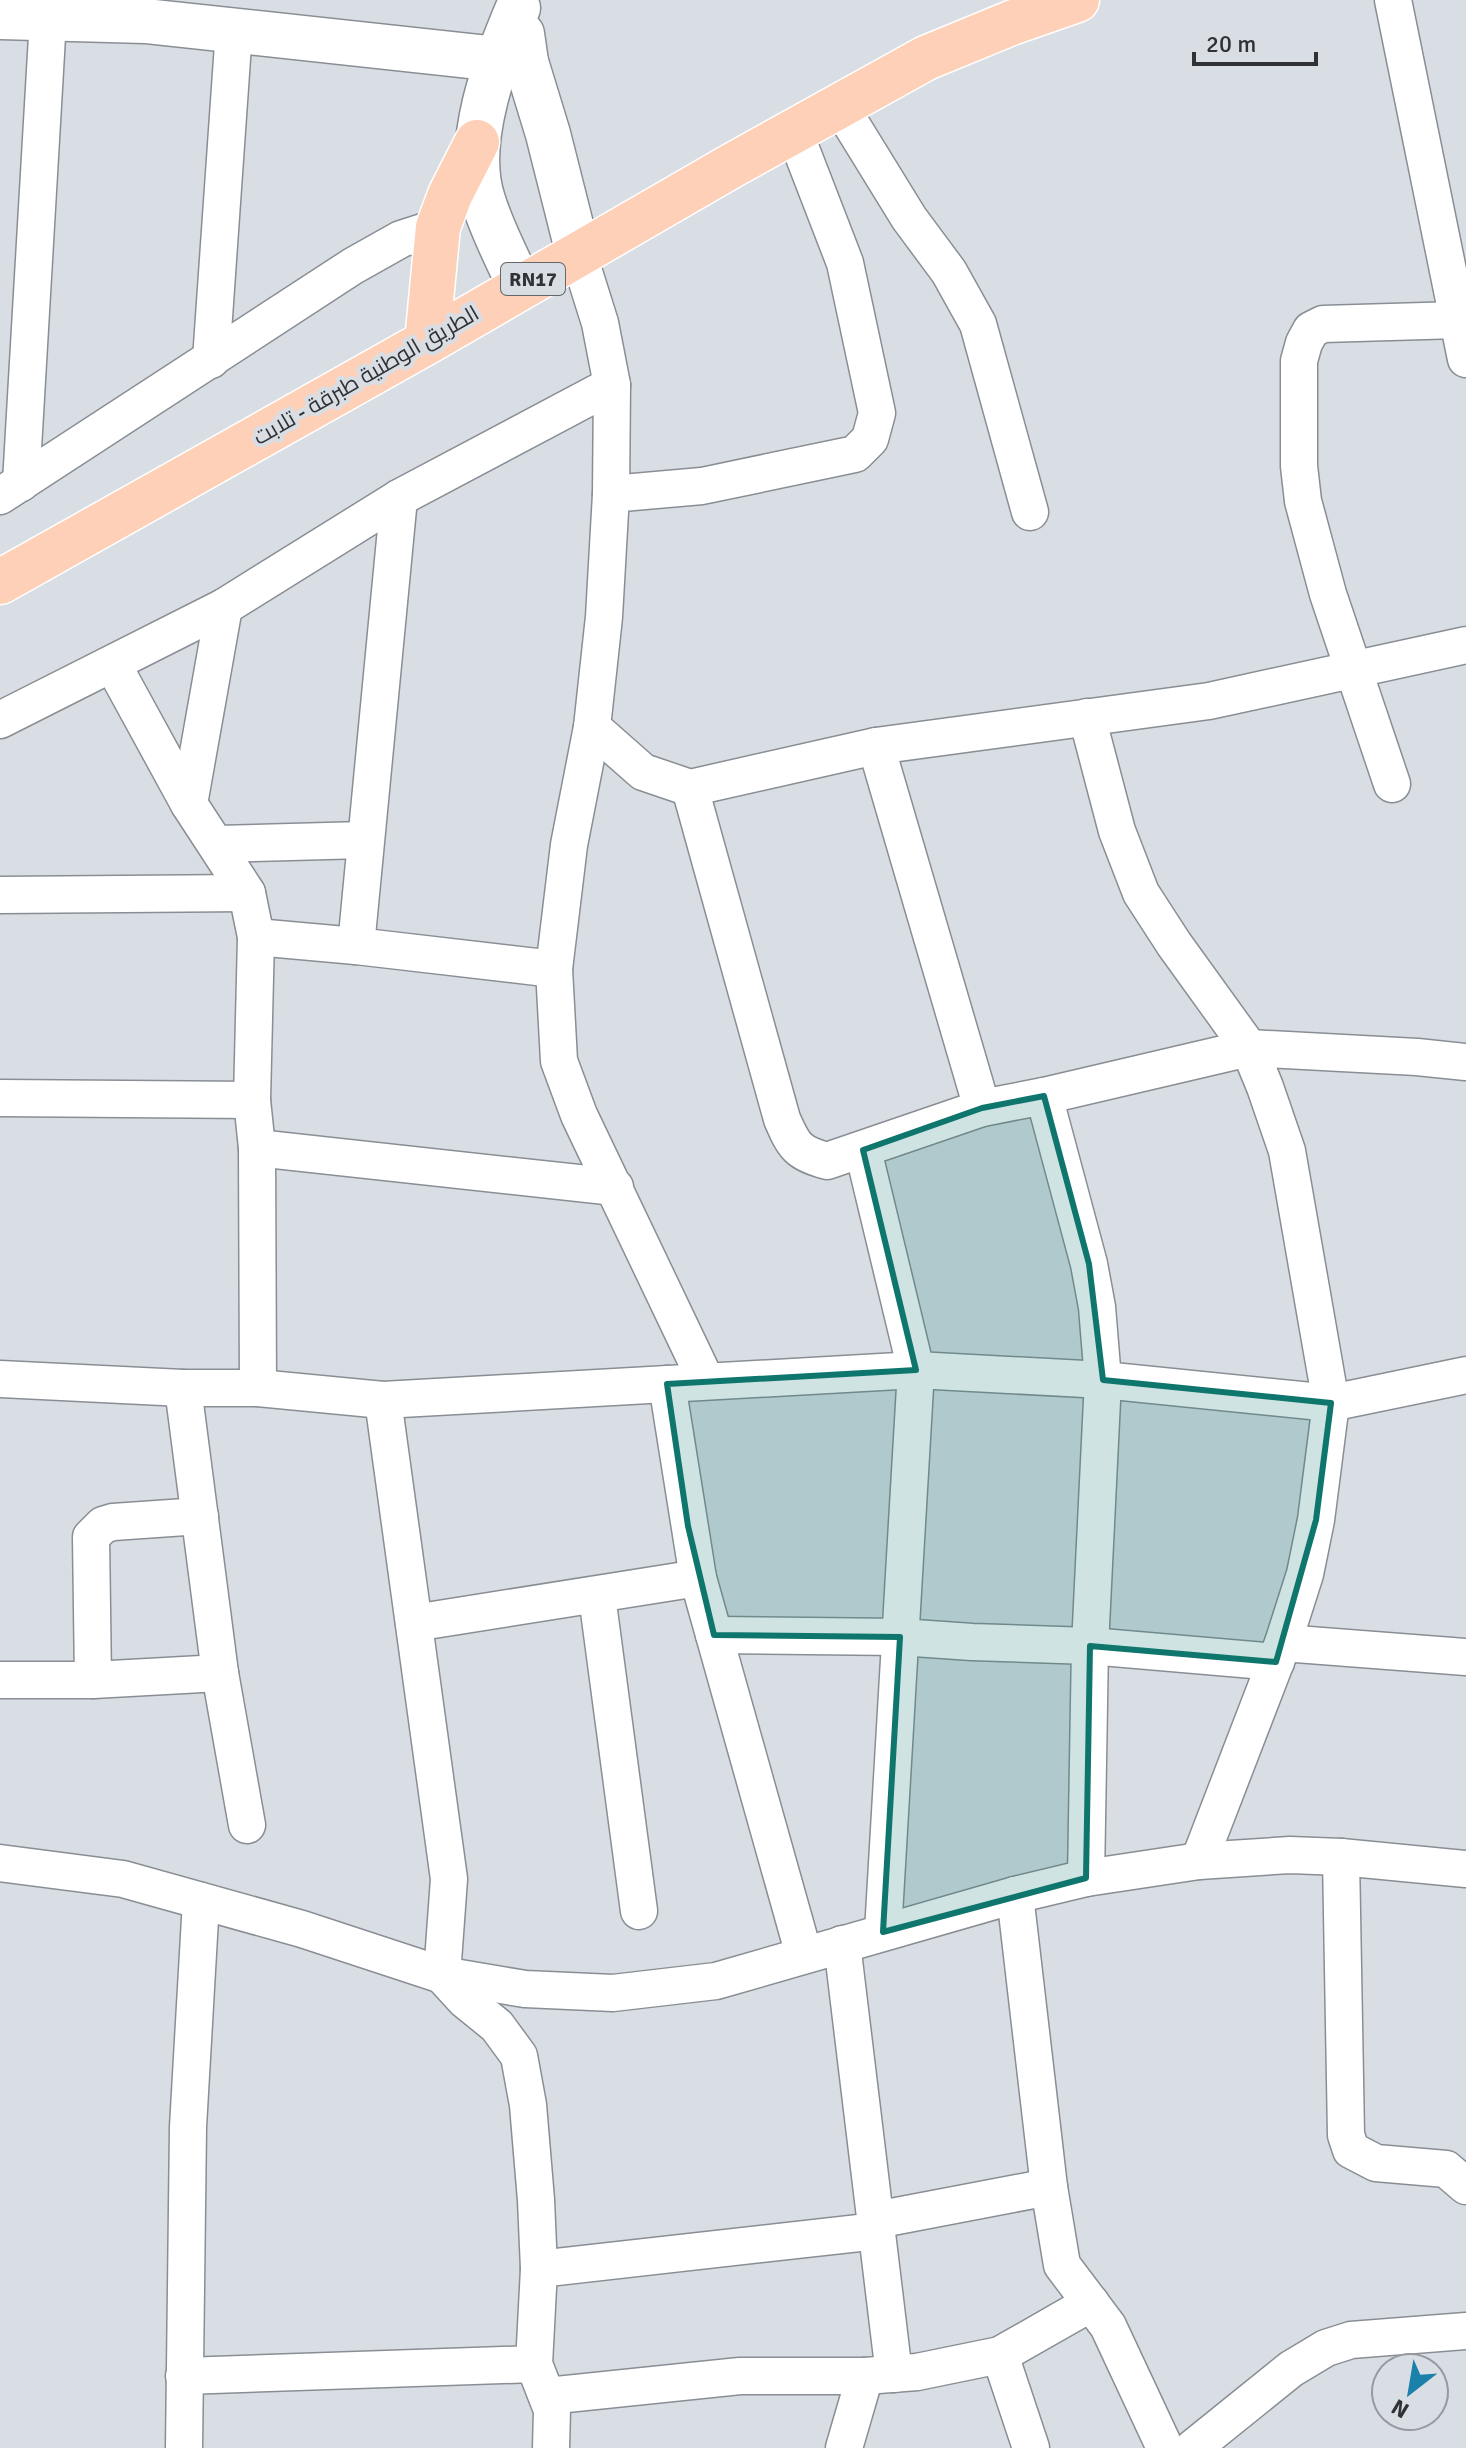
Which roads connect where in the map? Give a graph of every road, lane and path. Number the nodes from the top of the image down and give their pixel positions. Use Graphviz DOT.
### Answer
graph roads {
  1 [pos="1077,0"];
  2 [pos="1393,0"];
  3 [pos="518,4"];
  4 [pos="149,11"];
  5 [pos="0,17"];
  6 [pos="48,19"];
  7 [pos="234,30"];
  8 [pos="511,60"];
  9 [pos="840,106"];
  10 [pos="794,131"];
  11 [pos="477,142"];
  12 [pos="438,227"];
  13 [pos="578,253"];
  14 [pos="520,286"];
  15 [pos="427,342"];
  16 [pos="1463,342"];
  17 [pos="211,360"];
  18 [pos="612,385"];
  19 [pos="11,490"];
  20 [pos="611,494"];
  21 [pos="399,498"];
  22 [pos="1030,512"];
  23 [pos="0,582"];
  24 [pos="224,607"];
  25 [pos="1466,645"];
  26 [pos="113,665"];
  27 [pos="1355,668"];
  28 [pos="1087,717"];
  29 [pos="0,720"];
  30 [pos="592,727"];
  31 [pos="876,746"];
  32 [pos="1392,784"];
  33 [pos="690,788"];
  34 [pos="189,804"];
  35 [pos="364,840"];
  36 [pos="217,844"];
  37 [pos="247,893"];
  38 [pos="0,895"];
  39 [pos="256,937"];
  40 [pos="356,946"];
  41 [pos="554,969"];
  42 [pos="1249,1048"];
  43 [pos="1466,1062"];
  44 [pos="1044,1096"];
  45 [pos="0,1098"];
  46 [pos="252,1100"];
  47 [pos="982,1108"];
  48 [pos="257,1148"];
  49 [pos="863,1150"];
  50 [pos="615,1187"];
  51 [pos="916,1370"];
  52 [pos="1466,1375"];
  53 [pos="0,1379"];
  54 [pos="1103,1380"];
  55 [pos="706,1381"];
  56 [pos="667,1384"];
  57 [pos="183,1388"];
  58 [pos="258,1388"];
  59 [pos="383,1400"];
  60 [pos="1331,1403"];
  61 [pos="200,1516"];
  62 [pos="698,1578"];
  63 [pos="597,1596"];
  64 [pos="414,1623"];
  65 [pos="714,1635"];
  66 [pos="900,1637"];
  67 [pos="1090,1646"];
  68 [pos="1279,1652"];
  69 [pos="1466,1657"];
  70 [pos="220,1673"];
  71 [pos="0,1680"];
  72 [pos="93,1680"];
  73 [pos="247,1825"];
  74 [pos="1341,1857"];
  75 [pos="1465,1859"];
  76 [pos="1199,1861"];
  77 [pos="0,1863"];
  78 [pos="1086,1878"];
  79 [pos="1015,1895"];
  80 [pos="201,1901"];
  81 [pos="639,1911"];
  82 [pos="883,1932"];
  83 [pos="842,1944"];
  84 [pos="804,1955"];
  85 [pos="442,1975"];
  86 [pos="1463,2179"];
  87 [pos="1049,2187"];
  88 [pos="876,2225"];
  89 [pos="539,2269"];
  90 [pos="1091,2303"];
  91 [pos="1466,2331"];
  92 [pos="1000,2355"];
  93 [pos="880,2375"];
  94 [pos="184,2376"];
  95 [pos="540,2380"];
  96 [pos="184,2448"];
  97 [pos="551,2448"];
  98 [pos="844,2448"];
  99 [pos="1031,2448"];
  100 [pos="1165,2448"];
  101 [pos="1193,2448"];
  1 -- 9 [label="main road, الطريق الوطنية طبرقة - تلابت / RN17"];
  2 -- 16 [label="street"];
  3 -- 8 [label="street"];
  4 -- 6 [label="street"];
  4 -- 7 [label="street"];
  5 -- 6 [label="street"];
  6 -- 19 [label="street"];
  7 -- 8 [label="street"];
  7 -- 17 [label="street"];
  8 -- 11 [label="street"];
  8 -- 13 [label="street"];
  9 -- 10 [label="main road, الطريق الوطنية طبرقة - تلابت / RN17"];
  9 -- 22 [label="street"];
  10 -- 13 [label="main road, الطريق الوطنية طبرقة - تلابت / RN17"];
  10 -- 20 [label="street"];
  11 -- 12 [label="main road"];
  11 -- 14 [label="street"];
  12 -- 15 [label="main road"];
  12 -- 17 [label="street"];
  13 -- 14 [label="main road, الطريق الوطنية طبرقة - تلابت / RN17"];
  13 -- 18 [label="street"];
  14 -- 15 [label="main road, الطريق الوطنية طبرقة - تلابت / RN17"];
  15 -- 23 [label="main road, الطريق الوطنية طبرقة - تلابت / RN17"];
  16 -- 27 [label="street"];
  17 -- 19 [label="street"];
  18 -- 20 [label="street"];
  18 -- 21 [label="street"];
  20 -- 30 [label="street"];
  21 -- 24 [label="street"];
  21 -- 35 [label="street"];
  24 -- 26 [label="street"];
  24 -- 34 [label="street"];
  25 -- 27 [label="street"];
  26 -- 29 [label="street"];
  26 -- 34 [label="street"];
  27 -- 28 [label="street"];
  27 -- 32 [label="street"];
  28 -- 31 [label="street"];
  28 -- 42 [label="street"];
  30 -- 33 [label="street"];
  30 -- 41 [label="street"];
  31 -- 33 [label="street"];
  31 -- 47 [label="street"];
  33 -- 49 [label="street"];
  34 -- 36 [label="street"];
  35 -- 36 [label="street"];
  35 -- 40 [label="street"];
  36 -- 37 [label="street"];
  37 -- 38 [label="street"];
  37 -- 39 [label="street"];
  39 -- 40 [label="street"];
  39 -- 46 [label="street"];
  40 -- 41 [label="street"];
  41 -- 50 [label="street"];
  42 -- 43 [label="street"];
  42 -- 44 [label="street"];
  42 -- 60 [label="street"];
  44 -- 47 [label="street"];
  44 -- 54 [label="street"];
  45 -- 46 [label="street"];
  46 -- 48 [label="street"];
  47 -- 49 [label="street"];
  48 -- 50 [label="street"];
  48 -- 58 [label="street"];
  49 -- 51 [label="street"];
  50 -- 55 [label="street"];
  51 -- 54 [label="street"];
  51 -- 55 [label="street"];
  51 -- 66 [label="street"];
  52 -- 60 [label="street"];
  53 -- 57 [label="street"];
  54 -- 60 [label="street"];
  54 -- 67 [label="street"];
  55 -- 56 [label="street"];
  56 -- 59 [label="street"];
  56 -- 62 [label="street"];
  57 -- 58 [label="street"];
  57 -- 61 [label="street"];
  58 -- 59 [label="street"];
  59 -- 64 [label="street"];
  60 -- 68 [label="street"];
  61 -- 70 [label="street"];
  61 -- 72 [label="street"];
  62 -- 63 [label="street"];
  62 -- 65 [label="street"];
  63 -- 64 [label="street"];
  63 -- 81 [label="street"];
  64 -- 85 [label="street"];
  65 -- 66 [label="street"];
  65 -- 84 [label="street"];
  66 -- 67 [label="street"];
  66 -- 82 [label="street"];
  67 -- 68 [label="street"];
  67 -- 78 [label="street"];
  68 -- 69 [label="street"];
  68 -- 76 [label="street"];
  70 -- 72 [label="street"];
  70 -- 73 [label="street"];
  71 -- 72 [label="street"];
  74 -- 75 [label="street"];
  74 -- 76 [label="street"];
  74 -- 86 [label="street"];
  76 -- 78 [label="street"];
  77 -- 80 [label="street"];
  78 -- 79 [label="street"];
  79 -- 82 [label="street"];
  79 -- 87 [label="street"];
  80 -- 85 [label="street"];
  80 -- 94 [label="street"];
  82 -- 83 [label="street"];
  83 -- 84 [label="street"];
  83 -- 88 [label="street"];
  84 -- 85 [label="street"];
  85 -- 89 [label="street"];
  87 -- 88 [label="street"];
  87 -- 90 [label="street"];
  88 -- 89 [label="street"];
  88 -- 93 [label="street"];
  89 -- 95 [label="street"];
  90 -- 92 [label="street"];
  90 -- 100 [label="street"];
  91 -- 101 [label="street"];
  92 -- 93 [label="street"];
  92 -- 99 [label="street"];
  93 -- 95 [label="street"];
  93 -- 98 [label="street"];
  94 -- 95 [label="street"];
  94 -- 96 [label="street"];
  95 -- 97 [label="street"];
}
